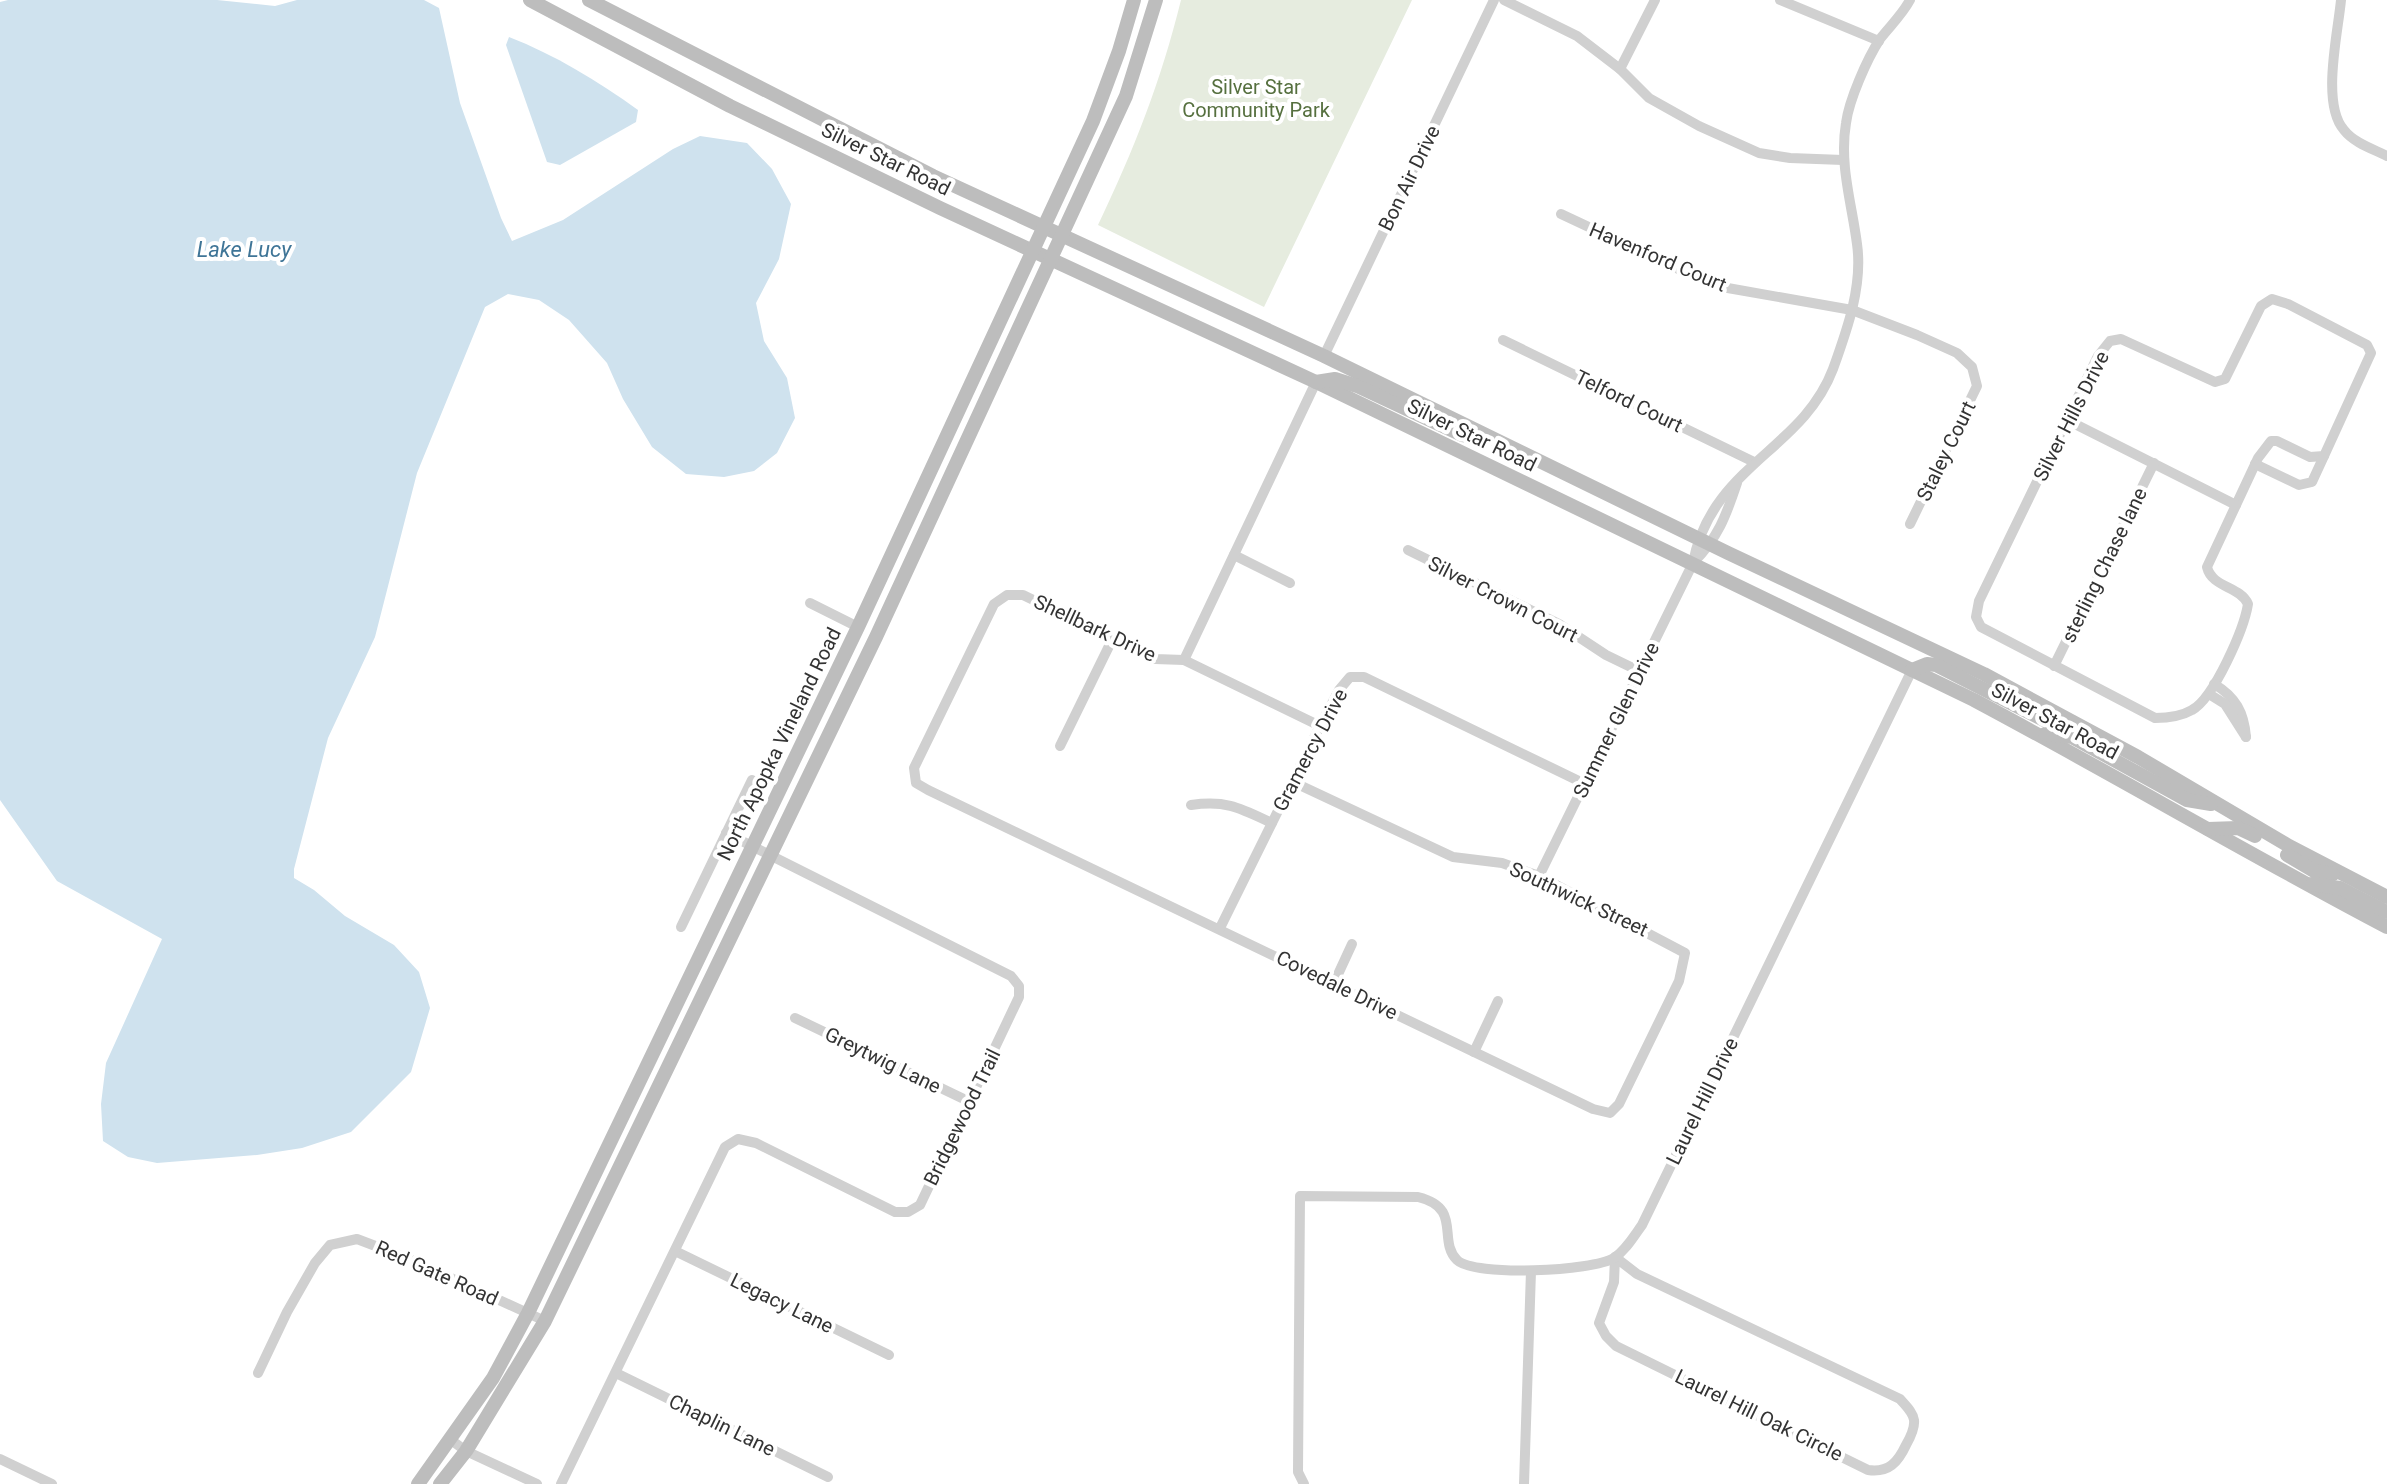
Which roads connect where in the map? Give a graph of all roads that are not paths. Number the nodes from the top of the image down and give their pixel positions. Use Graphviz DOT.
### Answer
graph roads {
  1 [pos="530,0"];
  2 [pos="589,0"];
  3 [pos="1134,0"];
  4 [pos="1156,0"];
  5 [pos="1494,0"];
  6 [pos="1504,0"];
  7 [pos="1655,0"];
  8 [pos="1780,0"];
  9 [pos="1910,0"];
  10 [pos="2341,0"];
  11 [pos="1879,41"];
  12 [pos="1620,69"];
  13 [pos="2387,156"];
  14 [pos="1843,160"];
  15 [pos="1561,214"];
  16 [pos="1043,227"];
  17 [pos="1061,236"];
  18 [pos="1031,251"];
  19 [pos="1050,259"];
  20 [pos="1852,310"];
  21 [pos="1503,340"];
  22 [pos="1324,356"];
  23 [pos="1316,382"];
  24 [pos="2067,420"];
  25 [pos="1495,439"];
  26 [pos="2324,456"];
  27 [pos="1754,462"];
  28 [pos="2154,463"];
  29 [pos="2255,464"];
  30 [pos="1738,478"];
  31 [pos="2236,505"];
  32 [pos="1910,524"];
  33 [pos="1704,541"];
  34 [pos="1408,550"];
  35 [pos="1234,555"];
  36 [pos="1693,563"];
  37 [pos="1290,583"];
  38 [pos="810,603"];
  39 [pos="858,627"];
  40 [pos="1112,640"];
  41 [pos="1184,660"];
  42 [pos="2054,666"];
  43 [pos="1912,670"];
  44 [pos="1639,671"];
  45 [pos="2076,722"];
  46 [pos="1320,726"];
  47 [pos="2036,733"];
  48 [pos="1060,746"];
  49 [pos="914,768"];
  50 [pos="752,780"];
  51 [pos="1293,782"];
  52 [pos="1585,784"];
  53 [pos="1191,805"];
  54 [pos="2220,806"];
  55 [pos="1272,823"];
  56 [pos="2208,829"];
  57 [pos="726,833"];
  58 [pos="752,846"];
  59 [pos="770,855"];
  60 [pos="1539,876"];
  61 [pos="2350,877"];
  62 [pos="2304,883"];
  63 [pos="2387,897"];
  64 [pos="2387,912"];
  65 [pos="681,927"];
  66 [pos="2387,927"];
  67 [pos="1220,928"];
  68 [pos="1352,944"];
  69 [pos="1685,953"];
  70 [pos="1334,983"];
  71 [pos="1498,1001"];
  72 [pos="795,1018"];
  73 [pos="1474,1052"];
  74 [pos="970,1102"];
  75 [pos="675,1251"];
  76 [pos="1615,1257"];
  77 [pos="1531,1271"];
  78 [pos="528,1313"];
  79 [pos="545,1321"];
  80 [pos="889,1355"];
  81 [pos="258,1373"];
  82 [pos="616,1373"];
  83 [pos="451,1440"];
  84 [pos="466,1451"];
  85 [pos="0,1459"];
  86 [pos="828,1477"];
  87 [pos="52,1484"];
  88 [pos="418,1484"];
  89 [pos="440,1484"];
  90 [pos="537,1484"];
  91 [pos="561,1484"];
  92 [pos="1304,1484"];
  93 [pos="1524,1484"];
  1 -- 18 [label="main road, Silver Star Road"];
  2 -- 16 [label="main road, Silver Star Road"];
  3 -- 16 [label="main road, North Apopka Vineland Road"];
  4 -- 17 [label="main road, North Apopka Vineland Road"];
  5 -- 22 [label="street, Bon Air Drive"];
  6 -- 12 [label="street"];
  7 -- 12 [label="street"];
  8 -- 11 [label="street"];
  9 -- 11 [label="street"];
  10 -- 13 [label="street"];
  11 -- 14 [label="street"];
  12 -- 14 [label="street"];
  14 -- 20 [label="street"];
  15 -- 20 [label="street, Havenford Court"];
  16 -- 17 [label="main road, Silver Star Road"];
  16 -- 18 [label="main road, North Apopka Vineland Road"];
  17 -- 19 [label="main road, North Apopka Vineland Road"];
  17 -- 22 [label="main road, Silver Star Road"];
  18 -- 19 [label="main road, Silver Star Road"];
  18 -- 39 [label="main road, North Apopka Vineland Road"];
  19 -- 23 [label="main road, Silver Star Road"];
  19 -- 59 [label="main road, North Apopka Vineland Road"];
  20 -- 27 [label="street"];
  20 -- 32 [label="street, Staley Court"];
  21 -- 27 [label="street, Telford Court"];
  22 -- 25 [label="main road, Silver Star Road"];
  23 -- 25 [label="main road"];
  23 -- 35 [label="street"];
  23 -- 36 [label="main road, Silver Star Road"];
  24 -- 26 [label="street, Silver Hills Drive"];
  24 -- 28 [label="street"];
  24 -- 42 [label="street, Silver Hills Drive"];
  25 -- 33 [label="main road, Silver Star Road"];
  26 -- 29 [label="street, Silver Hills Drive"];
  26 -- 29 [label="street"];
  27 -- 30 [label="street"];
  28 -- 31 [label="street"];
  28 -- 42 [label="street, sterling Chase lane"];
  29 -- 31 [label="street, Silver Hills Drive"];
  30 -- 33 [label="street"];
  30 -- 33 [label="street"];
  31 -- 42 [label="street, Silver Hills Drive"];
  33 -- 36 [label="street, Summer Glen Drive"];
  33 -- 45 [label="main road, Silver Star Road"];
  34 -- 44 [label="street, Silver Crown Court"];
  35 -- 37 [label="street"];
  35 -- 41 [label="street"];
  36 -- 43 [label="main road, Silver Star Road"];
  36 -- 44 [label="street, Summer Glen Drive"];
  38 -- 39 [label="street"];
  39 -- 58 [label="main road, North Apopka Vineland Road"];
  40 -- 41 [label="street, Shellbark Drive"];
  40 -- 48 [label="street"];
  40 -- 49 [label="street, Shellbark Drive"];
  41 -- 46 [label="street, Shellbark Drive"];
  43 -- 45 [label="main road"];
  43 -- 47 [label="main road, Silver Star Road"];
  43 -- 76 [label="street, Laurel Hill Drive"];
  44 -- 52 [label="street, Summer Glen Drive"];
  45 -- 54 [label="main road, Silver Star Road"];
  46 -- 51 [label="street, Gramercy Drive"];
  46 -- 52 [label="street, Gramercy Drive"];
  47 -- 54 [label="main road"];
  47 -- 56 [label="main road, Silver Star Road"];
  49 -- 67 [label="street, Covedale Drive"];
  50 -- 57 [label="street"];
  51 -- 55 [label="street, Gramercy Drive"];
  51 -- 60 [label="street, Southwick Street"];
  52 -- 60 [label="street, Summer Glen Drive"];
  53 -- 55 [label="street"];
  54 -- 61 [label="main road, Silver Star Road"];
  55 -- 67 [label="street, Gramercy Drive"];
  56 -- 61 [label="main road"];
  56 -- 62 [label="main road, Silver Star Road"];
  57 -- 58 [label="street, Bridgewood Trail"];
  57 -- 65 [label="street"];
  58 -- 59 [label="street, Bridgewood Trail"];
  58 -- 78 [label="main road, North Apopka Vineland Road"];
  59 -- 74 [label="street, Bridgewood Trail"];
  59 -- 79 [label="main road, North Apopka Vineland Road"];
  60 -- 69 [label="street, Southwick Street"];
  61 -- 63 [label="main road, Silver Star Road"];
  62 -- 64 [label="main road"];
  62 -- 66 [label="main road, Silver Star Road"];
  67 -- 70 [label="street, Covedale Drive"];
  68 -- 70 [label="street"];
  69 -- 73 [label="street, Covedale Drive"];
  70 -- 73 [label="street, Covedale Drive"];
  71 -- 73 [label="street"];
  72 -- 74 [label="street, Greytwig Lane"];
  74 -- 75 [label="street, Bridgewood Trail"];
  75 -- 80 [label="street, Legacy Lane"];
  75 -- 82 [label="street, Bridgewood Trail"];
  76 -- 76 [label="street, Laurel Hill Oak Circle"];
  76 -- 77 [label="street"];
  77 -- 92 [label="street"];
  77 -- 93 [label="street"];
  78 -- 79 [label="street, Red Gate Road"];
  78 -- 81 [label="street, Red Gate Road"];
  78 -- 83 [label="main road, North Apopka Vineland Road"];
  79 -- 84 [label="main road, North Apopka Vineland Road"];
  82 -- 86 [label="street, Chaplin Lane"];
  82 -- 91 [label="street, Bridgewood Trail"];
  83 -- 84 [label="street"];
  83 -- 88 [label="main road, North Apopka Vineland Road"];
  84 -- 89 [label="main road, North Apopka Vineland Road"];
  84 -- 90 [label="street"];
  85 -- 87 [label="street"];
}
